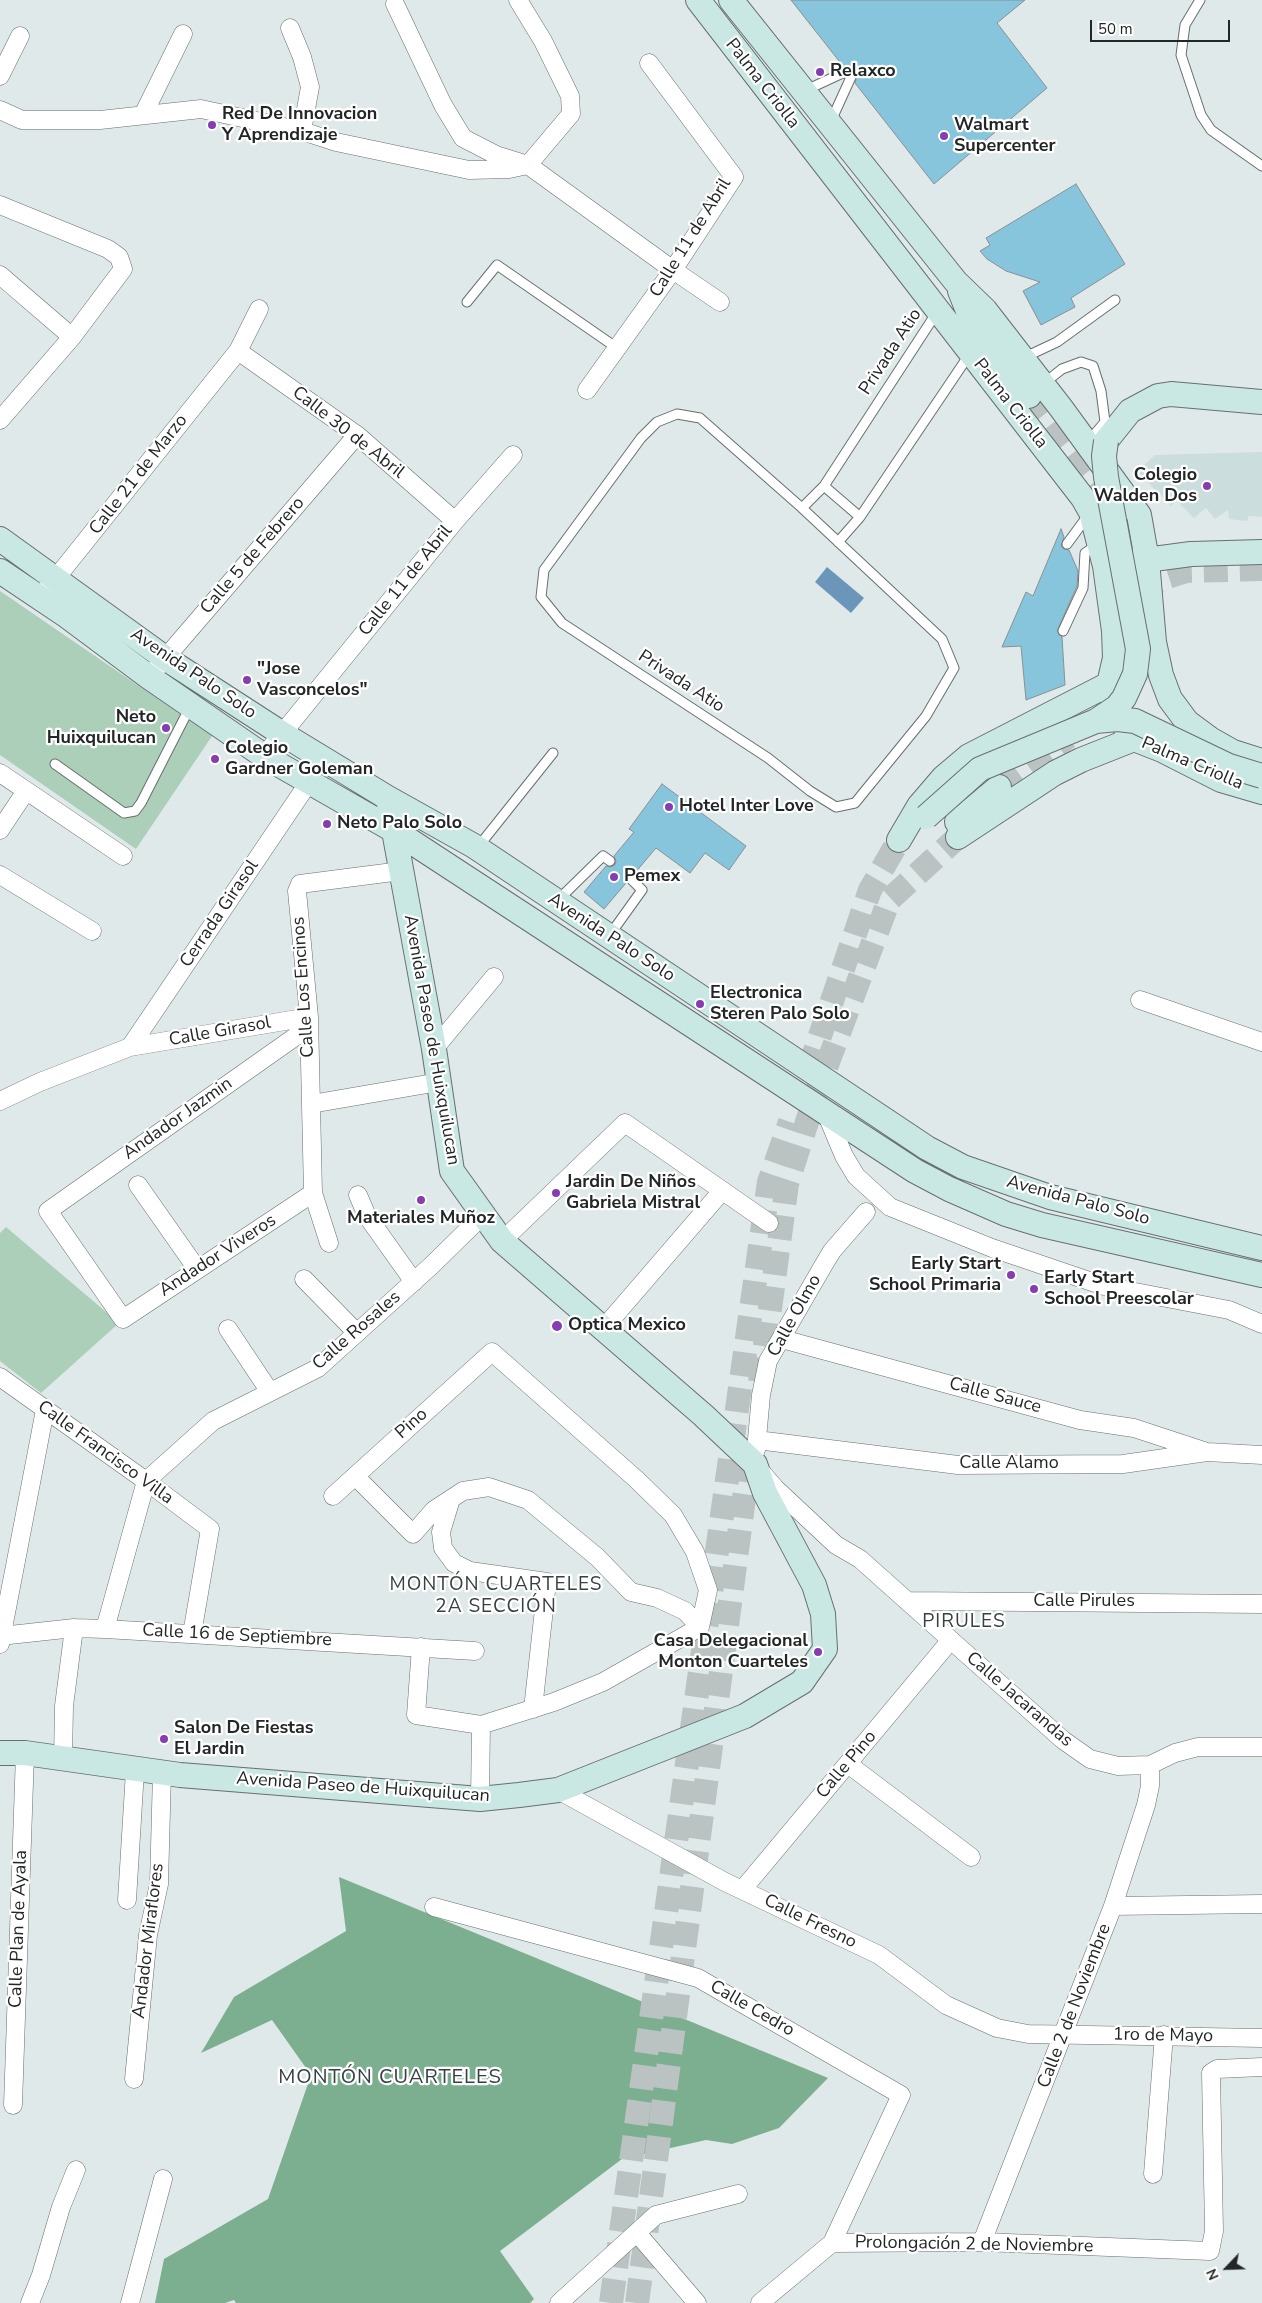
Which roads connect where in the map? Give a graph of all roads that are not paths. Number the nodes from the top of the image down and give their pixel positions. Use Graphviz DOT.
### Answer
graph roads {
  1 [pos="518,0"];
  2 [pos="698,0"];
  3 [pos="731,0"];
  4 [pos="1200,0"];
  5 [pos="395,4"];
  6 [pos="290,28"];
  7 [pos="183,34"];
  8 [pos="20,36"];
  9 [pos="649,63"];
  10 [pos="0,76"];
  11 [pos="804,91"];
  12 [pos="0,110"];
  13 [pos="143,115"];
  14 [pos="830,124"];
  15 [pos="302,131"];
  16 [pos="528,165"];
  17 [pos="1262,166"];
  18 [pos="0,205"];
  19 [pos="673,270"];
  20 [pos="0,274"];
  21 [pos="956,282"];
  22 [pos="1115,300"];
  23 [pos="467,302"];
  24 [pos="720,302"];
  25 [pos="259,309"];
  26 [pos="937,312"];
  27 [pos="72,336"];
  28 [pos="617,348"];
  29 [pos="238,350"];
  30 [pos="971,353"];
  31 [pos="1022,358"];
  32 [pos="587,390"];
  33 [pos="1036,390"];
  34 [pos="1262,402"];
  35 [pos="0,420"];
  36 [pos="357,435"];
  37 [pos="1087,444"];
  38 [pos="513,456"];
  39 [pos="824,486"];
  40 [pos="802,508"];
  41 [pos="1091,512"];
  42 [pos="860,517"];
  43 [pos="455,521"];
  44 [pos="838,542"];
  45 [pos="1067,544"];
  46 [pos="4,551"];
  47 [pos="1262,552"];
  48 [pos="1191,554"];
  49 [pos="1104,565"];
  50 [pos="0,572"];
  51 [pos="1149,578"];
  52 [pos="57,579"];
  53 [pos="40,598"];
  54 [pos="1063,631"];
  55 [pos="165,658"];
  56 [pos="149,677"];
  57 [pos="1109,684"];
  58 [pos="191,705"];
  59 [pos="1096,721"];
  60 [pos="281,733"];
  61 [pos="1134,739"];
  62 [pos="553,753"];
  63 [pos="264,756"];
  64 [pos="55,764"];
  65 [pos="0,773"];
  66 [pos="1260,775"];
  67 [pos="310,782"];
  68 [pos="999,787"];
  69 [pos="26,791"];
  70 [pos="388,798"];
  71 [pos="0,830"];
  72 [pos="395,831"];
  73 [pos="477,848"];
  74 [pos="123,856"];
  75 [pos="610,861"];
  76 [pos="401,870"];
  77 [pos="0,875"];
  78 [pos="630,878"];
  79 [pos="557,902"];
  80 [pos="92,931"];
  81 [pos="608,936"];
  82 [pos="669,976"];
  83 [pos="494,977"];
  84 [pos="653,1000"];
  85 [pos="1140,1000"];
  86 [pos="309,1022"];
  87 [pos="1262,1042"];
  88 [pos="130,1047"];
  89 [pos="434,1049"];
  90 [pos="439,1082"];
  91 [pos="0,1102"];
  92 [pos="311,1104"];
  93 [pos="826,1113"];
  94 [pos="138,1185"];
  95 [pos="722,1192"];
  96 [pos="312,1193"];
  97 [pos="358,1195"];
  98 [pos="866,1212"];
  99 [pos="482,1216"];
  100 [pos="1128,1216"];
  101 [pos="769,1223"];
  102 [pos="502,1241"];
  103 [pos="329,1243"];
  104 [pos="1123,1244"];
  105 [pos="1262,1248"];
  106 [pos="197,1269"];
  107 [pos="1262,1275"];
  108 [pos="304,1279"];
  109 [pos="414,1282"];
  110 [pos="122,1318"];
  111 [pos="1262,1324"];
  112 [pos="228,1329"];
  113 [pos="603,1329"];
  114 [pos="357,1333"];
  115 [pos="782,1339"];
  116 [pos="0,1377"];
  117 [pos="270,1392"];
  118 [pos="45,1410"];
  119 [pos="757,1440"];
  120 [pos="1207,1452"];
  121 [pos="1262,1455"];
  122 [pos="755,1464"];
  123 [pos="354,1476"];
  124 [pos="146,1481"];
  125 [pos="333,1496"];
  126 [pos="451,1499"];
  127 [pos="907,1601"];
  128 [pos="1262,1604"];
  129 [pos="700,1627"];
  130 [pos="74,1628"];
  131 [pos="105,1629"];
  132 [pos="192,1634"];
  133 [pos="1,1639"];
  134 [pos="950,1641"];
  135 [pos="421,1647"];
  136 [pos="475,1651"];
  137 [pos="533,1709"];
  138 [pos="481,1726"];
  139 [pos="1262,1747"];
  140 [pos="0,1753"];
  141 [pos="26,1754"];
  142 [pos="63,1759"];
  143 [pos="848,1764"];
  144 [pos="1150,1765"];
  145 [pos="135,1770"];
  146 [pos="162,1773"];
  147 [pos="558,1790"];
  148 [pos="480,1799"];
  149 [pos="971,1857"];
  150 [pos="743,1889"];
  151 [pos="126,1900"];
  152 [pos="1262,1904"];
  153 [pos="1114,1906"];
  154 [pos="434,1907"];
  155 [pos="1065,2034"];
  156 [pos="1164,2035"];
  157 [pos="1262,2038"];
  158 [pos="1262,2067"];
  159 [pos="134,2079"];
  160 [pos="13,2105"];
  161 [pos="76,2170"];
  162 [pos="1153,2174"];
  163 [pos="163,2179"];
  164 [pos="738,2194"];
  165 [pos="637,2233"];
  166 [pos="982,2242"];
  167 [pos="832,2243"];
  168 [pos="30,2303"];
  169 [pos="130,2303"];
  170 [pos="560,2303"];
  171 [pos="697,2303"];
  172 [pos="760,2303"];
  1 -- 16 [label="street"];
  2 -- 26 [label="main road, Palma Criolla"];
  3 -- 11 [label="main road, Palma Criolla"];
  4 -- 17 [label="lane"];
  5 -- 16 [label="street"];
  6 -- 15 [label="street"];
  7 -- 13 [label="street"];
  8 -- 10 [label="street"];
  9 -- 19 [label="street, Calle 11 de Abril"];
  11 -- 14 [label="main road, Palma Criolla"];
  11 -- 14 [label="lane"];
  12 -- 13 [label="street"];
  13 -- 15 [label="street"];
  14 -- 21 [label="main road, Palma Criolla"];
  15 -- 16 [label="street"];
  16 -- 19 [label="street"];
  18 -- 27 [label="street"];
  19 -- 24 [label="street"];
  19 -- 28 [label="street, Calle 11 de Abril"];
  20 -- 27 [label="street"];
  21 -- 31 [label="main road, Palma Criolla"];
  21 -- 33 [label="main road"];
  22 -- 31 [label="lane"];
  23 -- 28 [label="lane"];
  25 -- 29 [label="street, Calle 21 de Marzo"];
  26 -- 30 [label="main road, Palma Criolla"];
  26 -- 39 [label="lane, Privada Atio"];
  27 -- 35 [label="street"];
  28 -- 32 [label="street, Calle 11 de Abril"];
  29 -- 36 [label="street, Calle 30 de Abril"];
  29 -- 52 [label="street, Calle 21 de Marzo"];
  30 -- 41 [label="main road, Palma Criolla"];
  30 -- 42 [label="lane"];
  31 -- 33 [label="main road, Palma Criolla"];
  33 -- 37 [label="main road, Palma Criolla"];
  33 -- 37 [label="lane"];
  34 -- 59 [label="main road, bridge"];
  36 -- 43 [label="street, Calle 30 de Abril"];
  36 -- 55 [label="street, Calle 5 de Febrero"];
  37 -- 51 [label="main road, Palma Criolla"];
  38 -- 43 [label="street, Calle 11 de Abril"];
  39 -- 40 [label="lane, Privada Atio"];
  39 -- 42 [label="lane"];
  40 -- 44 [label="lane, Privada Atio"];
  40 -- 44 [label="lane, Privada Atio"];
  41 -- 45 [label="lane"];
  41 -- 49 [label="main road, Palma Criolla"];
  42 -- 44 [label="lane"];
  43 -- 60 [label="street, Calle 11 de Abril"];
  46 -- 52 [label="main road, Avenida Palo Solo"];
  47 -- 48 [label="main road"];
  48 -- 51 [label="main road"];
  48 -- 51 [label="main road"];
  49 -- 51 [label="main road"];
  49 -- 54 [label="lane"];
  49 -- 57 [label="main road, Palma Criolla"];
  50 -- 53 [label="main road, Avenida Palo Solo"];
  51 -- 66 [label="main road, Palma Criolla"];
  52 -- 53 [label="street, Calle 21 de Marzo"];
  52 -- 55 [label="main road, Avenida Palo Solo"];
  53 -- 56 [label="main road, Avenida Palo Solo"];
  55 -- 56 [label="street, Calle 5 de Febrero"];
  55 -- 60 [label="main road, Avenida Palo Solo"];
  56 -- 58 [label="main road, Avenida Palo Solo"];
  57 -- 59 [label="main road, bridge"];
  57 -- 61 [label="main road, Palma Criolla"];
  58 -- 63 [label="main road, Avenida Palo Solo"];
  58 -- 64 [label="lane"];
  59 -- 66 [label="main road, bridge"];
  60 -- 63 [label="street, Calle 11 de Abril"];
  60 -- 70 [label="main road, Avenida Palo Solo"];
  61 -- 66 [label="main road, Palma Criolla"];
  61 -- 68 [label="main road"];
  62 -- 73 [label="lane"];
  63 -- 67 [label="main road, Avenida Palo Solo"];
  65 -- 69 [label="street"];
  67 -- 72 [label="main road, Avenida Palo Solo"];
  67 -- 88 [label="street, Cerrada Girasol"];
  69 -- 71 [label="street"];
  69 -- 74 [label="street"];
  70 -- 72 [label="main road, Avenida Paseo de Huixquilucan"];
  70 -- 73 [label="main road, Avenida Palo Solo"];
  72 -- 76 [label="main road, Avenida Paseo de Huixquilucan"];
  72 -- 84 [label="main road, Avenida Palo Solo"];
  73 -- 79 [label="main road, Avenida Palo Solo"];
  75 -- 79 [label="lane"];
  76 -- 86 [label="street, Calle Los Encinos"];
  76 -- 89 [label="main road, Avenida Paseo de Huixquilucan"];
  77 -- 80 [label="street"];
  78 -- 81 [label="lane"];
  79 -- 81 [label="main road, Avenida Palo Solo"];
  81 -- 82 [label="main road, Avenida Palo Solo"];
  82 -- 84 [label="main road"];
  82 -- 100 [label="main road, Avenida Palo Solo"];
  83 -- 89 [label="street"];
  84 -- 93 [label="main road, Avenida Palo Solo"];
  85 -- 87 [label="street"];
  86 -- 88 [label="street, Calle Girasol"];
  86 -- 92 [label="street, Calle Los Encinos"];
  86 -- 110 [label="street, Andador Jazmin"];
  88 -- 91 [label="street, Calle Girasol"];
  89 -- 90 [label="main road, Avenida Paseo de Huixquilucan"];
  90 -- 92 [label="street"];
  90 -- 99 [label="main road, Avenida Paseo de Huixquilucan"];
  92 -- 96 [label="street, Calle Los Encinos"];
  93 -- 104 [label="main road, Avenida Palo Solo"];
  93 -- 111 [label="street"];
  94 -- 106 [label="street"];
  95 -- 101 [label="street"];
  95 -- 102 [label="street"];
  95 -- 113 [label="street"];
  96 -- 103 [label="street, Calle Los Encinos"];
  96 -- 106 [label="street, Andador Viveros"];
  97 -- 109 [label="street"];
  98 -- 115 [label="street, Calle Olmo"];
  99 -- 102 [label="main road, Avenida Paseo de Huixquilucan"];
  99 -- 109 [label="street, Calle Rosales"];
  100 -- 104 [label="main road"];
  100 -- 105 [label="main road, Avenida Palo Solo"];
  102 -- 113 [label="main road, Avenida Paseo de Huixquilucan"];
  104 -- 107 [label="main road, Avenida Palo Solo"];
  106 -- 110 [label="street, Andador Viveros"];
  108 -- 114 [label="street"];
  109 -- 114 [label="street, Calle Rosales"];
  112 -- 117 [label="street"];
  113 -- 122 [label="main road, Avenida Paseo de Huixquilucan"];
  114 -- 117 [label="street, Calle Rosales"];
  115 -- 119 [label="street, Calle Olmo"];
  115 -- 120 [label="street, Calle Sauce"];
  116 -- 118 [label="street, Calle Francisco Villa"];
  117 -- 124 [label="street, Calle Rosales"];
  118 -- 124 [label="street, Calle Francisco Villa"];
  118 -- 133 [label="street"];
  119 -- 120 [label="street, Calle Alamo"];
  119 -- 122 [label="street, Calle Olmo"];
  120 -- 121 [label="street, Calle Alamo"];
  122 -- 127 [label="street, Calle Jacarandas"];
  122 -- 147 [label="main road, Avenida Paseo de Huixquilucan"];
  123 -- 125 [label="street, Pino"];
  123 -- 126 [label="street"];
  123 -- 129 [label="street, Pino"];
  124 -- 131 [label="street"];
  124 -- 132 [label="street, Calle Francisco Villa"];
  126 -- 129 [label="street"];
  126 -- 137 [label="street"];
  127 -- 128 [label="street, Calle Pirules"];
  127 -- 134 [label="street, Calle Jacarandas"];
  129 -- 137 [label="street"];
  130 -- 131 [label="street, Calle 16 de Septiembre"];
  130 -- 133 [label="street, Calle 16 de Septiembre"];
  130 -- 142 [label="street"];
  131 -- 132 [label="street, Calle 16 de Septiembre"];
  132 -- 135 [label="street, Calle 16 de Septiembre"];
  134 -- 143 [label="street, Calle Pino"];
  134 -- 144 [label="street, Calle Jacarandas"];
  135 -- 136 [label="street, Calle 16 de Septiembre"];
  135 -- 138 [label="street"];
  137 -- 138 [label="street"];
  138 -- 148 [label="street"];
  139 -- 144 [label="street"];
  140 -- 141 [label="main road, Avenida Paseo de Huixquilucan"];
  141 -- 142 [label="main road, Avenida Paseo de Huixquilucan"];
  141 -- 160 [label="street, Calle Plan de Ayala"];
  142 -- 145 [label="main road, Avenida Paseo de Huixquilucan"];
  143 -- 149 [label="street"];
  143 -- 150 [label="street, Calle Pino"];
  144 -- 153 [label="street, Calle 2 de Noviembre"];
  145 -- 146 [label="main road, Avenida Paseo de Huixquilucan"];
  145 -- 151 [label="street"];
  146 -- 148 [label="main road, Avenida Paseo de Huixquilucan"];
  146 -- 159 [label="street, Andador Miraflores"];
  147 -- 148 [label="main road, Avenida Paseo de Huixquilucan"];
  147 -- 150 [label="street, Calle Fresno"];
  150 -- 155 [label="street, Calle Fresno"];
  152 -- 153 [label="street"];
  153 -- 155 [label="street, Calle 2 de Noviembre"];
  154 -- 167 [label="street, Calle Cedro"];
  155 -- 156 [label="street, 1ro de Mayo"];
  155 -- 166 [label="street, Calle 2 de Noviembre"];
  156 -- 157 [label="street, 1ro de Mayo"];
  156 -- 162 [label="street"];
  158 -- 166 [label="street, Prolongación 2 de Noviembre"];
  161 -- 168 [label="street"];
  163 -- 169 [label="street"];
  164 -- 165 [label="street"];
  165 -- 170 [label="street"];
  165 -- 171 [label="street"];
  166 -- 167 [label="street, Prolongación 2 de Noviembre"];
  167 -- 172 [label="street, Prolongación 2 de Noviembre"];
}
